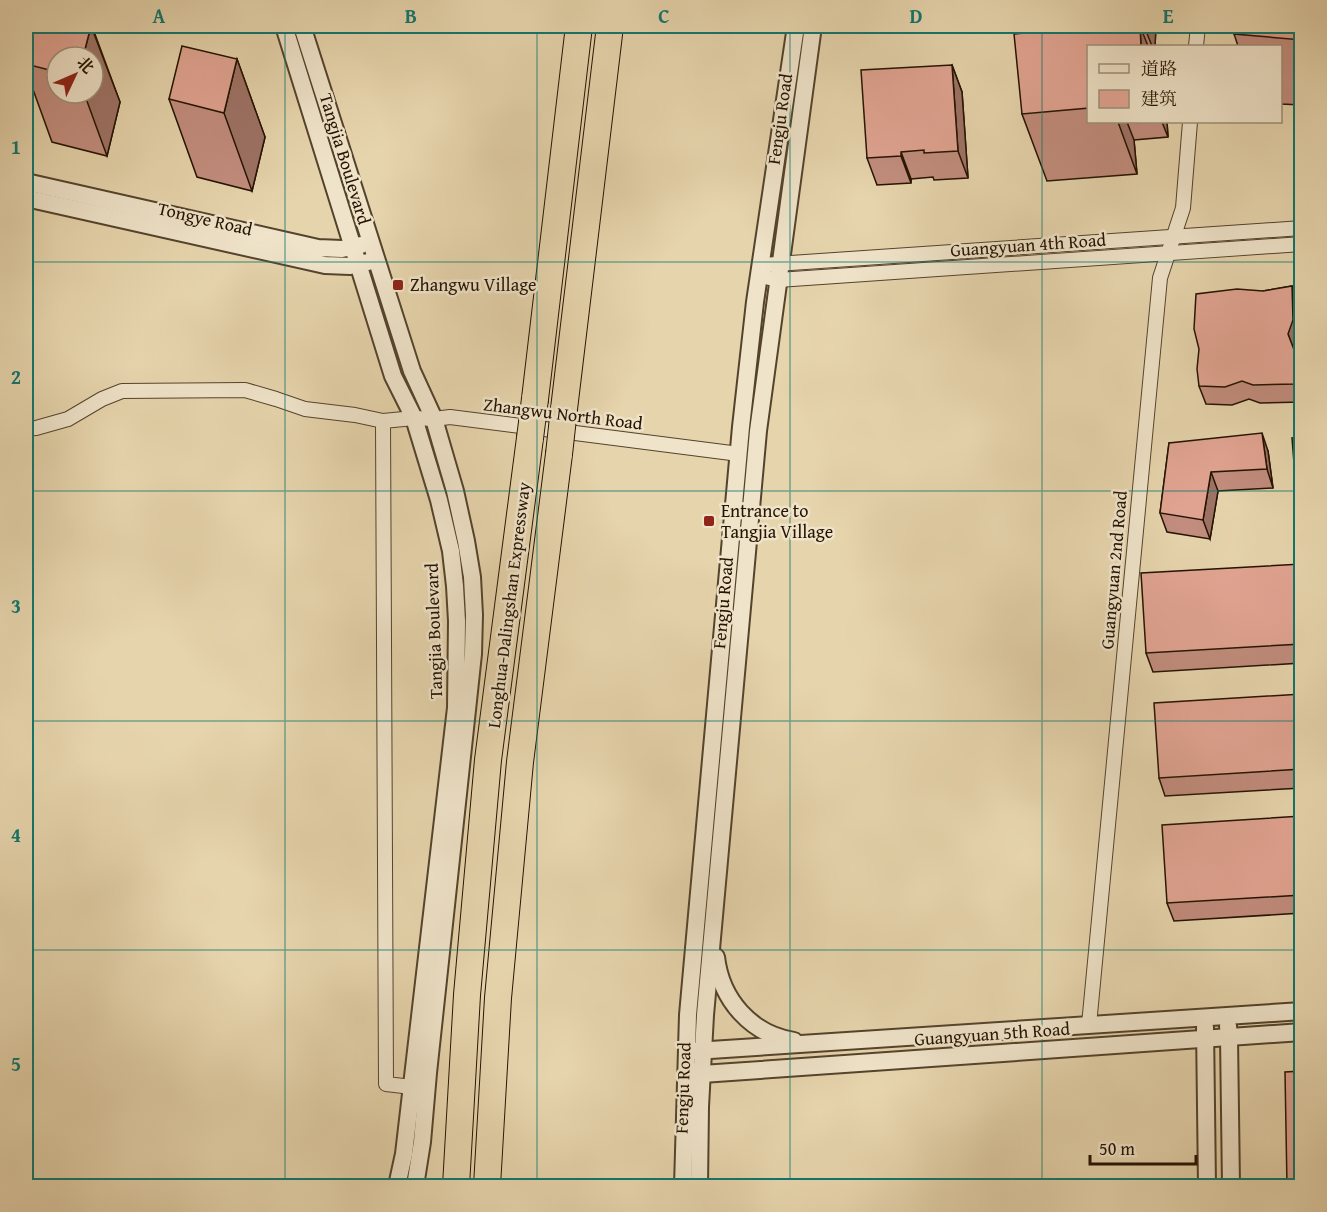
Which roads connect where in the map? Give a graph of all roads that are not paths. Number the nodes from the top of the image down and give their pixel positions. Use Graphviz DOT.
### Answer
graph roads {
  1 [pos="284,26"];
  2 [pos="302,26"];
  3 [pos="579,26"];
  4 [pos="610,26"];
  5 [pos="796,26"];
  6 [pos="813,26"];
  7 [pos="1198,26"];
  8 [pos="1196,45"];
  9 [pos="1190,123"];
  10 [pos="26,182"];
  11 [pos="26,198"];
  12 [pos="1302,228"];
  13 [pos="1173,237"];
  14 [pos="371,242"];
  15 [pos="1302,244"];
  16 [pos="352,247"];
  17 [pos="1168,253"];
  18 [pos="376,260"];
  19 [pos="358,264"];
  20 [pos="760,268"];
  21 [pos="779,272"];
  22 [pos="414,418"];
  23 [pos="434,419"];
  24 [pos="383,421"];
  25 [pos="26,429"];
  26 [pos="739,454"];
  27 [pos="713,932"];
  28 [pos="1302,1011"];
  29 [pos="1227,1016"];
  30 [pos="1206,1017"];
  31 [pos="1089,1025"];
  32 [pos="1302,1032"];
  33 [pos="1229,1037"];
  34 [pos="1205,1038"];
  35 [pos="812,1044"];
  36 [pos="692,1056"];
  37 [pos="702,1074"];
  38 [pos="412,1087"];
  39 [pos="397,1186"];
  40 [pos="415,1186"];
  41 [pos="456,1186"];
  42 [pos="487,1186"];
  43 [pos="683,1186"];
  44 [pos="699,1186"];
  45 [pos="1207,1186"];
  46 [pos="1231,1186"];
  1 -- 16 [label="street, Tangjia Boulevard"];
  2 -- 14 [label="street, Tangjia Boulevard"];
  3 -- 41 [label="highway, Longhua-Dalingshan Expressway, bridge"];
  4 -- 42 [label="highway, Longhua-Dalingshan Expressway, bridge"];
  5 -- 20 [label="street, Fengju Road"];
  6 -- 21 [label="street, Fengju Road"];
  7 -- 8 [label="street"];
  9 -- 13 [label="street, Guangyuan 2nd Road"];
  10 -- 16 [label="street, Tongye Road"];
  11 -- 19 [label="street, Tongye Road"];
  12 -- 13 [label="street, Guangyuan 4th Road"];
  13 -- 17 [label="street, Guangyuan 2nd Road"];
  13 -- 21 [label="street, Guangyuan 4th Road"];
  14 -- 16 [label="street, Tongye Road"];
  14 -- 18 [label="street, Tangjia Boulevard"];
  15 -- 17 [label="street, Guangyuan 4th Road"];
  16 -- 19 [label="street, Tangjia Boulevard"];
  17 -- 21 [label="street, Guangyuan 4th Road"];
  17 -- 31 [label="street, Guangyuan 2nd Road"];
  18 -- 19 [label="street, Tongye Road"];
  18 -- 23 [label="street, Tangjia Boulevard"];
  19 -- 22 [label="street, Tangjia Boulevard"];
  20 -- 21 [label="street, Guangyuan 4th Road"];
  20 -- 26 [label="street, Fengju Road"];
  21 -- 27 [label="street, Fengju Road"];
  22 -- 23 [label="street, Zhangwu North Road"];
  22 -- 24 [label="street, Zhangwu North Road"];
  22 -- 38 [label="street, Tangjia Boulevard"];
  23 -- 26 [label="street, Zhangwu North Road"];
  23 -- 40 [label="street, Tangjia Boulevard"];
  24 -- 25 [label="street, Zhangwu North Road"];
  24 -- 38 [label="street"];
  26 -- 36 [label="street, Fengju Road"];
  27 -- 35 [label="street"];
  27 -- 36 [label="street, Fengju Road"];
  28 -- 29 [label="street, Guangyuan 5th Road"];
  29 -- 30 [label="street, Guangyuan 5th Road"];
  29 -- 33 [label="street"];
  30 -- 31 [label="street, Guangyuan 5th Road"];
  30 -- 34 [label="street"];
  31 -- 35 [label="street, Guangyuan 5th Road"];
  32 -- 33 [label="street, Guangyuan 5th Road"];
  33 -- 34 [label="street, Guangyuan 5th Road"];
  33 -- 46 [label="street"];
  34 -- 37 [label="street, Guangyuan 5th Road"];
  34 -- 45 [label="street"];
  35 -- 36 [label="street, Guangyuan 5th Road"];
  36 -- 37 [label="street, Fengju Road"];
  36 -- 37 [label="street, Guangyuan 5th Road"];
  36 -- 43 [label="street, Fengju Road"];
  37 -- 44 [label="street, Fengju Road"];
  38 -- 39 [label="street, Tangjia Boulevard"];
}
